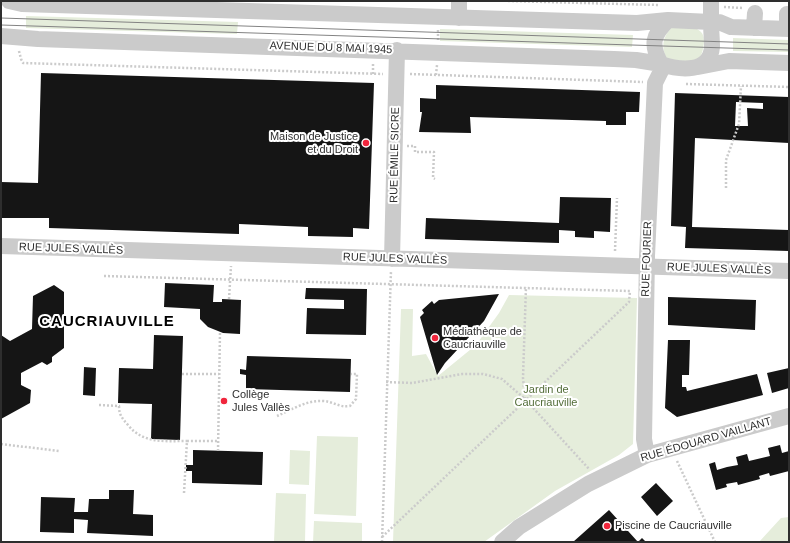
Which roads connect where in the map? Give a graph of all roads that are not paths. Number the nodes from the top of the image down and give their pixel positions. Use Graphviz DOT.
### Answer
graph roads {
  1 [pos="9,1"];
  2 [pos="459,1"];
  3 [pos="261,6"];
  4 [pos="348,8"];
  5 [pos="711,10"];
  6 [pos="666,13"];
  7 [pos="459,18"];
  8 [pos="788,24"];
  9 [pos="1,36"];
  10 [pos="397,50"];
  11 [pos="789,63"];
  12 [pos="662,64"];
  13 [pos="697,68"];
  14 [pos="1,246"];
  15 [pos="392,259"];
  16 [pos="647,267"];
  17 [pos="789,271"];
  18 [pos="789,416"];
  19 [pos="647,455"];
  20 [pos="502,542"];
  1 -- 3 [label="street"];
  2 -- 7 [label="street"];
  3 -- 4 [label="street"];
  4 -- 7 [label="street"];
  5 -- 6 [label="street"];
  5 -- 8 [label="street"];
  5 -- 13 [label="street"];
  6 -- 7 [label="street"];
  6 -- 12 [label="street"];
  9 -- 10 [label="street, AVENUE DU 8 MAI 1945"];
  10 -- 12 [label="street, AVENUE DU 8 MAI 1945"];
  10 -- 15 [label="street, RUE ÉMILE SICRE"];
  11 -- 13 [label="street"];
  12 -- 13 [label="street"];
  12 -- 16 [label="street, RUE FOURIER"];
  14 -- 15 [label="street, RUE JULES VALLÈS"];
  15 -- 16 [label="street, RUE JULES VALLÈS"];
  16 -- 17 [label="street, RUE JULES VALLÈS"];
  16 -- 19 [label="street, RUE FOURIER"];
  18 -- 19 [label="street, RUE ÉDOUARD VAILLANT"];
  19 -- 20 [label="street, RUE ÉDOUARD VAILLANT"];
}
